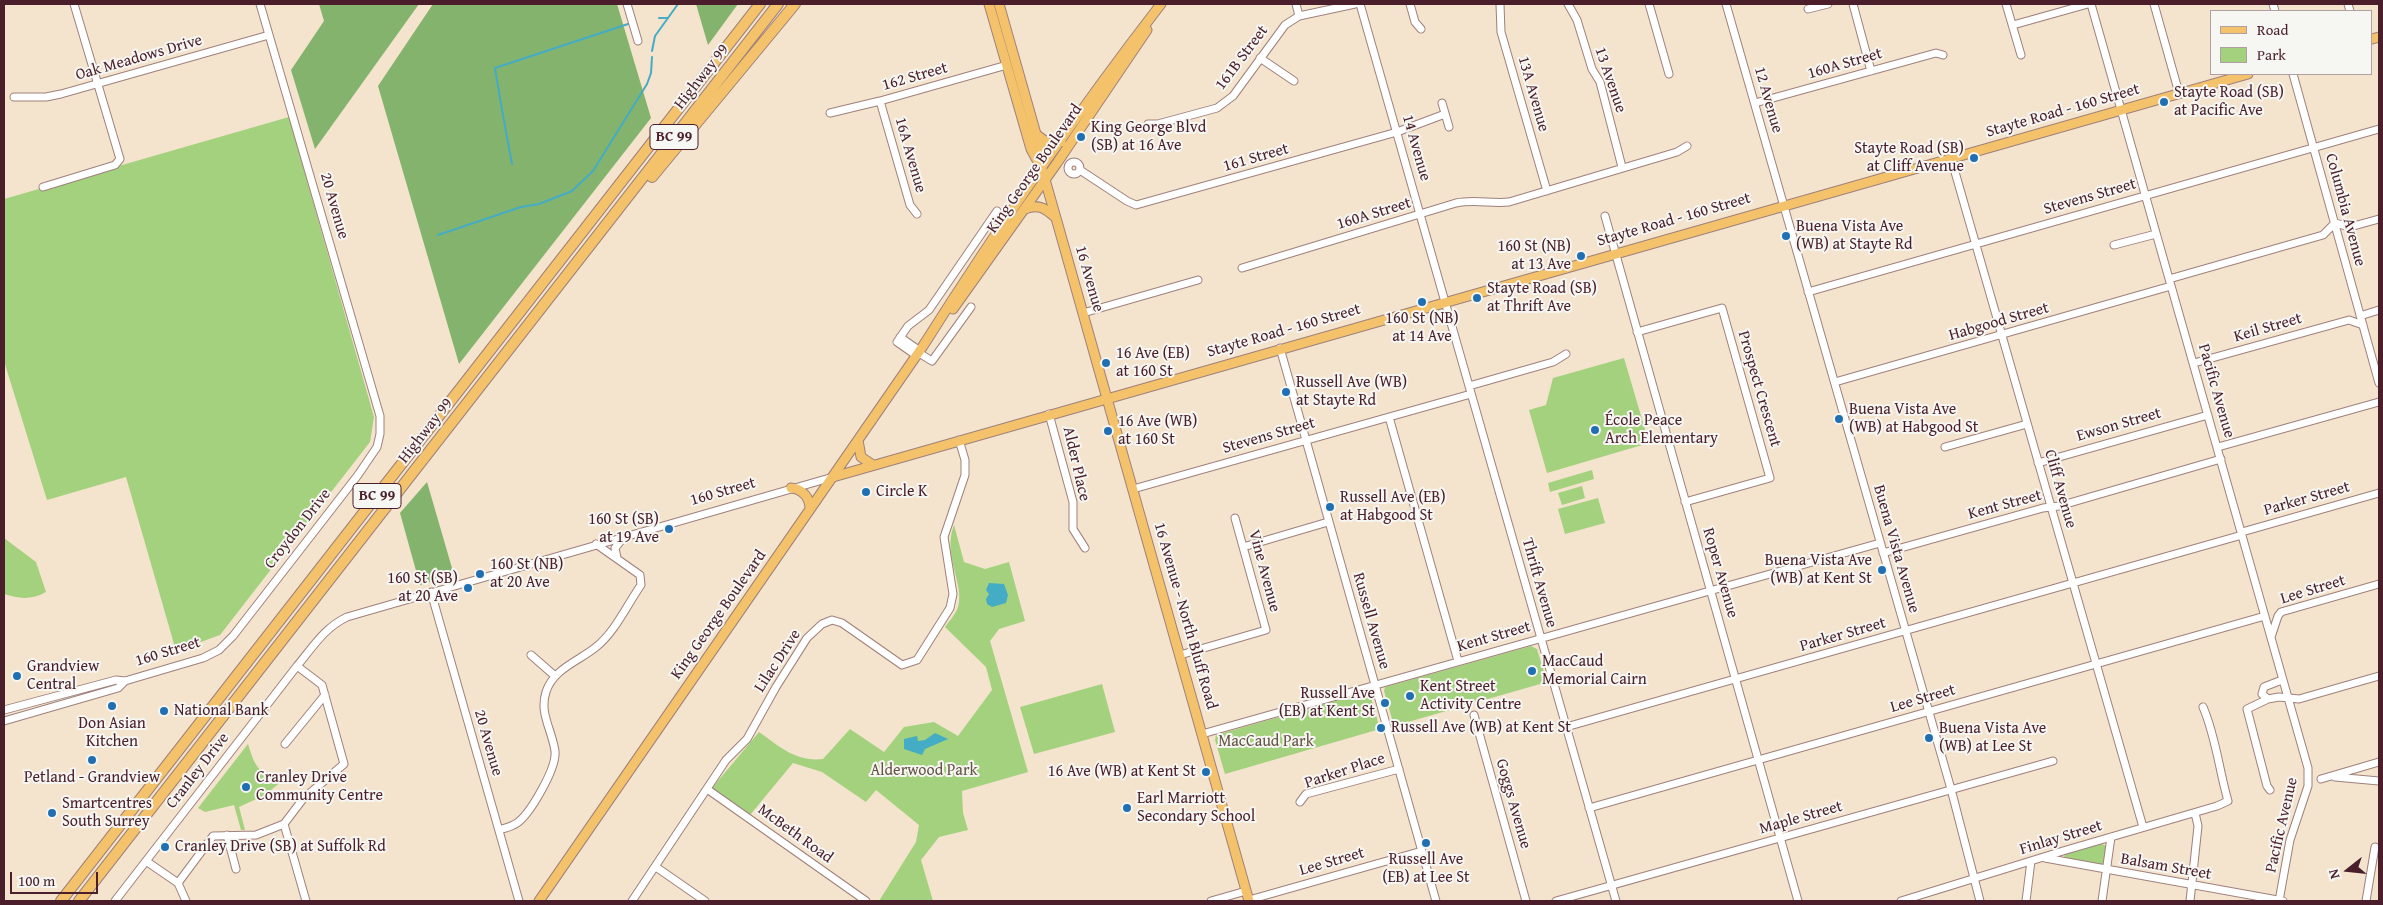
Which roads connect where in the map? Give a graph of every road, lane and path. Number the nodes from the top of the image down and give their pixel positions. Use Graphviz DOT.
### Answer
graph roads {
  1 [pos="74,4"];
  2 [pos="260,4"];
  3 [pos="627,4"];
  4 [pos="753,4"];
  5 [pos="760,4"];
  6 [pos="778,4"];
  7 [pos="795,4"];
  8 [pos="989,4"];
  9 [pos="999,4"];
  10 [pos="1162,4"];
  11 [pos="1296,4"];
  12 [pos="1355,4"];
  13 [pos="1360,4"];
  14 [pos="1410,4"];
  15 [pos="1500,4"];
  16 [pos="1568,4"];
  17 [pos="1649,4"];
  18 [pos="1726,4"];
  19 [pos="1828,4"];
  20 [pos="1853,4"];
  21 [pos="2006,4"];
  22 [pos="2090,4"];
  23 [pos="2154,4"];
  24 [pos="1808,9"];
  25 [pos="1299,16"];
  26 [pos="2013,25"];
  27 [pos="1421,30"];
  28 [pos="269,35"];
  29 [pos="638,41"];
  30 [pos="1943,55"];
  31 [pos="2021,55"];
  32 [pos="1260,58"];
  33 [pos="1007,65"];
  34 [pos="1871,71"];
  35 [pos="1019,74"];
  36 [pos="1669,74"];
  37 [pos="2244,75"];
  38 [pos="2293,75"];
  39 [pos="1294,81"];
  40 [pos="98,84"];
  41 [pos="692,90"];
  42 [pos="2179,93"];
  43 [pos="14,97"];
  44 [pos="880,101"];
  45 [pos="1442,103"];
  46 [pos="1755,103"];
  47 [pos="2121,109"];
  48 [pos="830,113"];
  49 [pos="1445,114"];
  50 [pos="1148,124"];
  51 [pos="1449,127"];
  52 [pos="2379,129"];
  53 [pos="1397,132"];
  54 [pos="1036,133"];
  55 [pos="1061,142"];
  56 [pos="1687,146"];
  57 [pos="2314,147"];
  58 [pos="1951,158"];
  59 [pos="1622,167"];
  60 [pos="1042,169"];
  61 [pos="1080,170"];
  62 [pos="1045,180"];
  63 [pos="43,187"];
  64 [pos="1547,191"];
  65 [pos="2146,195"];
  66 [pos="1784,204"];
  67 [pos="1025,209"];
  68 [pos="997,211"];
  69 [pos="917,214"];
  70 [pos="1421,215"];
  71 [pos="1605,216"];
  72 [pos="1056,218"];
  73 [pos="2379,219"];
  74 [pos="2335,223"];
  75 [pos="2350,228"];
  76 [pos="2156,234"];
  77 [pos="2323,235"];
  78 [pos="2339,240"];
  79 [pos="1976,244"];
  80 [pos="2114,245"];
  81 [pos="1616,252"];
  82 [pos="1242,268"];
  83 [pos="571,270"];
  84 [pos="1198,280"];
  85 [pos="2170,283"];
  86 [pos="1808,292"];
  87 [pos="1446,301"];
  88 [pos="971,307"];
  89 [pos="2358,307"];
  90 [pos="2379,310"];
  91 [pos="1083,313"];
  92 [pos="2360,316"];
  93 [pos="2349,320"];
  94 [pos="2363,326"];
  95 [pos="1637,332"];
  96 [pos="2002,336"];
  97 [pos="1280,348"];
  98 [pos="920,352"];
  99 [pos="1566,354"];
  100 [pos="2194,363"];
  101 [pos="1835,382"];
  102 [pos="2379,383"];
  103 [pos="1470,390"];
  104 [pos="1107,397"];
  105 [pos="2379,402"];
  106 [pos="1049,414"];
  107 [pos="2208,415"];
  108 [pos="380,416"];
  109 [pos="1388,417"];
  110 [pos="2027,424"];
  111 [pos="858,440"];
  112 [pos="959,440"];
  113 [pos="1305,440"];
  114 [pos="1945,447"];
  115 [pos="2218,447"];
  116 [pos="2221,459"];
  117 [pos="2038,463"];
  118 [pos="873,466"];
  119 [pos="833,477"];
  120 [pos="791,488"];
  121 [pos="1133,489"];
  122 [pos="2379,493"];
  123 [pos="1685,502"];
  124 [pos="2051,507"];
  125 [pos="810,509"];
  126 [pos="1235,518"];
  127 [pos="1328,522"];
  128 [pos="2242,534"];
  129 [pos="625,536"];
  130 [pos="1880,543"];
  131 [pos="596,544"];
  132 [pos="1243,547"];
  133 [pos="1085,548"];
  134 [pos="1883,553"];
  135 [pos="616,558"];
  136 [pos="2072,584"];
  137 [pos="2379,584"];
  138 [pos="1711,591"];
  139 [pos="431,592"];
  140 [pos="2265,616"];
  141 [pos="347,617"];
  142 [pos="1905,631"];
  143 [pos="1541,638"];
  144 [pos="2271,638"];
  145 [pos="219,650"];
  146 [pos="531,655"];
  147 [pos="1180,655"];
  148 [pos="1458,661"];
  149 [pos="2095,664"];
  150 [pos="297,666"];
  151 [pos="555,676"];
  152 [pos="2379,676"];
  153 [pos="1736,680"];
  154 [pos="2282,680"];
  155 [pos="125,681"];
  156 [pos="1375,684"];
  157 [pos="325,695"];
  158 [pos="2287,697"];
  159 [pos="2268,699"];
  160 [pos="2203,707"];
  161 [pos="4,710"];
  162 [pos="1928,712"];
  163 [pos="1474,715"];
  164 [pos="4,721"];
  165 [pos="1566,727"];
  166 [pos="1202,734"];
  167 [pos="285,744"];
  168 [pos="1758,760"];
  169 [pos="2052,761"];
  170 [pos="2379,762"];
  171 [pos="1398,769"];
  172 [pos="2330,776"];
  173 [pos="2321,779"];
  174 [pos="2379,781"];
  175 [pos="707,789"];
  176 [pos="1951,790"];
  177 [pos="2270,790"];
  178 [pos="1300,802"];
  179 [pos="1589,808"];
  180 [pos="2195,812"];
  181 [pos="284,824"];
  182 [pos="2143,827"];
  183 [pos="499,830"];
  184 [pos="227,835"];
  185 [pos="2111,837"];
  186 [pos="1781,838"];
  187 [pos="2375,847"];
  188 [pos="1422,851"];
  189 [pos="2044,858"];
  190 [pos="146,860"];
  191 [pos="2031,861"];
  192 [pos="656,867"];
  193 [pos="236,869"];
  194 [pos="2106,870"];
  195 [pos="1974,880"];
  196 [pos="178,883"];
  197 [pos="1611,886"];
  198 [pos="2192,886"];
  199 [pos="1248,898"];
  200 [pos="61,901"];
  201 [pos="79,901"];
  202 [pos="115,901"];
  203 [pos="186,901"];
  204 [pos="306,901"];
  205 [pos="519,901"];
  206 [pos="538,901"];
  207 [pos="632,901"];
  208 [pos="705,901"];
  209 [pos="866,901"];
  210 [pos="1211,901"];
  211 [pos="1436,901"];
  212 [pos="1526,901"];
  213 [pos="1556,901"];
  214 [pos="1616,901"];
  215 [pos="1798,901"];
  216 [pos="1901,901"];
  217 [pos="1980,901"];
  218 [pos="2026,901"];
  219 [pos="2102,901"];
  220 [pos="2190,901"];
  221 [pos="2281,901"];
  222 [pos="2366,901"];
  1 -- 40 [label="street"];
  2 -- 28 [label="street, 20 Avenue"];
  3 -- 29 [label="street"];
  4 -- 41 [label="highway"];
  5 -- 41 [label="highway, Highway 99 / BC 99"];
  6 -- 83 [label="highway, Highway 99 / BC 99"];
  7 -- 83 [label="highway"];
  8 -- 33 [label="main road, 16 Avenue"];
  9 -- 35 [label="main road, 16 Avenue"];
  10 -- 55 [label="main road, King George Boulevard"];
  10 -- 62 [label="main road, King George Boulevard"];
  11 -- 25 [label="street"];
  12 -- 25 [label="street, 161B Street"];
  13 -- 53 [label="street, 14 Avenue"];
  14 -- 27 [label="street"];
  15 -- 64 [label="street, 13A Avenue"];
  16 -- 59 [label="street, 13 Avenue"];
  17 -- 36 [label="street"];
  18 -- 46 [label="street, 12 Avenue"];
  19 -- 24 [label="street"];
  20 -- 34 [label="street"];
  21 -- 26 [label="street"];
  22 -- 26 [label="street"];
  22 -- 47 [label="street, Pacific Avenue"];
  23 -- 42 [label="street"];
  25 -- 32 [label="street, 161B Street"];
  26 -- 31 [label="street"];
  28 -- 40 [label="street, Oak Meadows Drive"];
  28 -- 108 [label="street, 20 Avenue"];
  30 -- 34 [label="street, 160A Street"];
  32 -- 39 [label="street"];
  32 -- 50 [label="street, 161B Street"];
  33 -- 35 [label="main road"];
  33 -- 44 [label="street, 162 Street"];
  33 -- 60 [label="main road, 16 Avenue"];
  34 -- 46 [label="street, 160A Street"];
  35 -- 54 [label="main road, 16 Avenue"];
  37 -- 42 [label="main road, Stayte Road - 160 Street"];
  38 -- 57 [label="street, Columbia Avenue"];
  40 -- 43 [label="street, Oak Meadows Drive"];
  40 -- 63 [label="street"];
  41 -- 200 [label="highway, Highway 99 / BC 99"];
  42 -- 47 [label="main road, Stayte Road - 160 Street"];
  44 -- 48 [label="street, 162 Street"];
  44 -- 69 [label="street, 16A Avenue"];
  45 -- 49 [label="street"];
  46 -- 66 [label="street, 12 Avenue"];
  47 -- 58 [label="main road, Stayte Road - 160 Street"];
  47 -- 65 [label="street, Pacific Avenue"];
  49 -- 51 [label="street"];
  49 -- 53 [label="street, 161 Street"];
  52 -- 57 [label="street, Stevens Street"];
  53 -- 61 [label="street, 161 Street"];
  53 -- 70 [label="street, 14 Avenue"];
  54 -- 55 [label="main road"];
  54 -- 60 [label="main road, 16 Avenue"];
  55 -- 60 [label="main road, King George Boulevard"];
  56 -- 59 [label="street, 160A Street"];
  57 -- 65 [label="street, Stevens Street"];
  57 -- 74 [label="street, Columbia Avenue"];
  58 -- 66 [label="main road, Stayte Road - 160 Street"];
  58 -- 79 [label="street, Cliff Avenue"];
  59 -- 64 [label="street, 160A Street"];
  60 -- 62 [label="main road, 16 Avenue"];
  60 -- 98 [label="main road, King George Boulevard"];
  62 -- 67 [label="main road, King George Boulevard"];
  62 -- 72 [label="main road, 16 Avenue"];
  64 -- 70 [label="street, 160A Street"];
  65 -- 76 [label="street, Pacific Avenue"];
  65 -- 79 [label="street, Stevens Street"];
  66 -- 81 [label="main road, Stayte Road - 160 Street"];
  66 -- 86 [label="street, Buena Vista Avenue"];
  67 -- 72 [label="main road"];
  67 -- 98 [label="main road, King George Boulevard"];
  68 -- 98 [label="street"];
  70 -- 82 [label="street, 160A Street"];
  70 -- 87 [label="street, 14 Avenue"];
  71 -- 81 [label="street"];
  72 -- 91 [label="main road, 16 Avenue"];
  73 -- 75 [label="street"];
  74 -- 75 [label="street"];
  74 -- 77 [label="street, Habgood Street"];
  74 -- 78 [label="street, Columbia Avenue"];
  75 -- 78 [label="street"];
  76 -- 80 [label="street"];
  76 -- 85 [label="street, Pacific Avenue"];
  77 -- 78 [label="street"];
  77 -- 85 [label="street, Habgood Street"];
  78 -- 89 [label="street, Columbia Avenue"];
  79 -- 86 [label="street, Stevens Street"];
  79 -- 96 [label="street, Cliff Avenue"];
  81 -- 87 [label="main road, Stayte Road - 160 Street"];
  81 -- 95 [label="street, Roper Avenue"];
  83 -- 201 [label="highway, Highway 99 / BC 99"];
  84 -- 91 [label="street"];
  85 -- 96 [label="street, Habgood Street"];
  85 -- 100 [label="street, Pacific Avenue"];
  86 -- 101 [label="street, Buena Vista Avenue"];
  87 -- 97 [label="main road, Stayte Road - 160 Street"];
  87 -- 103 [label="street, Thrift Avenue"];
  88 -- 98 [label="street"];
  89 -- 92 [label="street, Columbia Avenue"];
  89 -- 93 [label="street"];
  90 -- 92 [label="street"];
  91 -- 104 [label="main road, 16 Avenue"];
  92 -- 94 [label="street, Columbia Avenue"];
  93 -- 94 [label="street"];
  93 -- 100 [label="street, Keil Street"];
  94 -- 102 [label="street, Columbia Avenue"];
  95 -- 123 [label="street, Roper Avenue"];
  95 -- 123 [label="street, Prospect Crescent"];
  96 -- 101 [label="street, Habgood Street"];
  96 -- 110 [label="street, Cliff Avenue"];
  97 -- 104 [label="main road, Stayte Road - 160 Street"];
  97 -- 113 [label="street, Russell Avenue"];
  98 -- 111 [label="main road, King George Boulevard"];
  99 -- 103 [label="street, Stevens Street"];
  100 -- 107 [label="street, Pacific Avenue"];
  101 -- 130 [label="street, Buena Vista Avenue"];
  103 -- 109 [label="street, Stevens Street"];
  103 -- 143 [label="street, Thrift Avenue"];
  104 -- 106 [label="main road, 160 Street"];
  104 -- 121 [label="main road, 16 Avenue - North Bluff Road"];
  105 -- 115 [label="street"];
  106 -- 112 [label="main road, 160 Street"];
  106 -- 133 [label="street, Alder Place"];
  107 -- 115 [label="street, Pacific Avenue"];
  107 -- 117 [label="street, Ewson Street"];
  108 -- 145 [label="street, Croydon Drive"];
  109 -- 113 [label="street, Stevens Street"];
  109 -- 148 [label="street"];
  110 -- 114 [label="street"];
  110 -- 117 [label="street, Cliff Avenue"];
  111 -- 118 [label="main road"];
  111 -- 119 [label="main road, King George Boulevard"];
  112 -- 118 [label="main road, 160 Street"];
  112 -- 175 [label="street, Lilac Drive"];
  113 -- 121 [label="street, Stevens Street"];
  113 -- 127 [label="street, Russell Avenue"];
  115 -- 116 [label="street, Pacific Avenue"];
  116 -- 124 [label="street, Kent Street"];
  116 -- 128 [label="street, Pacific Avenue"];
  117 -- 124 [label="street, Cliff Avenue"];
  118 -- 119 [label="main road, 160 Street"];
  119 -- 120 [label="street, 160 Street"];
  119 -- 125 [label="main road, King George Boulevard"];
  120 -- 125 [label="main road"];
  120 -- 129 [label="street, 160 Street"];
  121 -- 147 [label="main road, 16 Avenue - North Bluff Road"];
  122 -- 128 [label="street, Parker Street"];
  123 -- 138 [label="street, Roper Avenue"];
  124 -- 134 [label="street, Kent Street"];
  124 -- 136 [label="street, Cliff Avenue"];
  125 -- 206 [label="main road, King George Boulevard"];
  126 -- 132 [label="street, Vine Avenue"];
  127 -- 132 [label="street"];
  127 -- 156 [label="street, Russell Avenue"];
  128 -- 136 [label="street, Parker Street"];
  128 -- 140 [label="street, Pacific Avenue"];
  129 -- 131 [label="street, 160 Street"];
  129 -- 135 [label="street"];
  130 -- 134 [label="street, Buena Vista Avenue"];
  130 -- 138 [label="street, Kent Street"];
  131 -- 135 [label="street"];
  131 -- 139 [label="street, 160 Street"];
  132 -- 147 [label="street, Vine Avenue"];
  134 -- 142 [label="street, Buena Vista Avenue"];
  135 -- 151 [label="street"];
  136 -- 142 [label="street, Parker Street"];
  136 -- 149 [label="street, Cliff Avenue"];
  137 -- 144 [label="street, Lee Street"];
  138 -- 143 [label="street, Kent Street"];
  138 -- 153 [label="street, Roper Avenue"];
  139 -- 141 [label="street, 160 Street"];
  139 -- 183 [label="street, 20 Avenue"];
  140 -- 144 [label="street, Pacific Avenue"];
  140 -- 149 [label="street, Lee Street"];
  141 -- 150 [label="street, Cranley Drive"];
  142 -- 153 [label="street, Parker Street"];
  142 -- 162 [label="street, Buena Vista Avenue"];
  143 -- 148 [label="street, Kent Street"];
  143 -- 165 [label="street, Thrift Avenue"];
  144 -- 154 [label="street, Pacific Avenue"];
  145 -- 155 [label="street, 160 Street"];
  146 -- 151 [label="street"];
  147 -- 166 [label="main road, 16 Avenue - North Bluff Road"];
  148 -- 156 [label="street, Kent Street"];
  149 -- 162 [label="street, Lee Street"];
  149 -- 182 [label="street, Cliff Avenue"];
  150 -- 157 [label="street"];
  150 -- 190 [label="street, Cranley Drive"];
  151 -- 183 [label="street"];
  152 -- 158 [label="street"];
  153 -- 165 [label="street, Parker Street"];
  153 -- 168 [label="street, Roper Avenue"];
  154 -- 158 [label="street, Pacific Avenue"];
  154 -- 159 [label="street"];
  155 -- 161 [label="street, 160 Street"];
  155 -- 164 [label="street, 160 Street"];
  156 -- 166 [label="street, Kent Street"];
  156 -- 171 [label="street, Russell Avenue"];
  157 -- 167 [label="street"];
  157 -- 181 [label="street"];
  158 -- 159 [label="street"];
  158 -- 221 [label="street, Pacific Avenue"];
  159 -- 177 [label="street"];
  160 -- 180 [label="street, Finlay Street"];
  162 -- 168 [label="street, Lee Street"];
  162 -- 176 [label="street, Buena Vista Avenue"];
  163 -- 212 [label="street, Goggs Avenue"];
  165 -- 179 [label="street, Thrift Avenue"];
  166 -- 199 [label="main road, 16 Avenue - North Bluff Road"];
  168 -- 179 [label="street, Lee Street"];
  168 -- 186 [label="street, Roper Avenue"];
  169 -- 176 [label="street, Maple Street"];
  170 -- 172 [label="street"];
  171 -- 178 [label="street, Parker Place"];
  171 -- 188 [label="street, Russell Avenue"];
  172 -- 173 [label="street"];
  172 -- 174 [label="street"];
  175 -- 192 [label="street, Lilac Drive"];
  175 -- 209 [label="street, McBeth Road"];
  176 -- 186 [label="street, Maple Street"];
  176 -- 195 [label="street, Buena Vista Avenue"];
  179 -- 197 [label="street, Thrift Avenue"];
  180 -- 182 [label="street, Finlay Street"];
  180 -- 198 [label="street"];
  181 -- 184 [label="street"];
  181 -- 204 [label="street"];
  182 -- 185 [label="street, Finlay Street"];
  183 -- 205 [label="street, 20 Avenue"];
  184 -- 193 [label="street"];
  184 -- 196 [label="street"];
  185 -- 189 [label="street, Finlay Street"];
  185 -- 194 [label="street"];
  186 -- 197 [label="street, Maple Street"];
  186 -- 215 [label="street, Roper Avenue"];
  187 -- 222 [label="street"];
  188 -- 199 [label="street, Lee Street"];
  188 -- 211 [label="street, Russell Avenue"];
  189 -- 191 [label="street, Finlay Street"];
  189 -- 194 [label="street, Balsam Street"];
  190 -- 196 [label="street"];
  190 -- 202 [label="street, Cranley Drive"];
  191 -- 195 [label="street, Finlay Street"];
  191 -- 218 [label="street"];
  192 -- 207 [label="street, Lilac Drive"];
  192 -- 208 [label="street"];
  194 -- 198 [label="street, Balsam Street"];
  194 -- 219 [label="street"];
  195 -- 216 [label="street, Finlay Street"];
  195 -- 217 [label="street, Buena Vista Avenue"];
  196 -- 203 [label="street"];
  197 -- 213 [label="street, Maple Street"];
  197 -- 214 [label="street, Thrift Avenue"];
  198 -- 220 [label="street"];
  198 -- 221 [label="street, Balsam Street"];
  199 -- 210 [label="street, Lee Street"];
}
